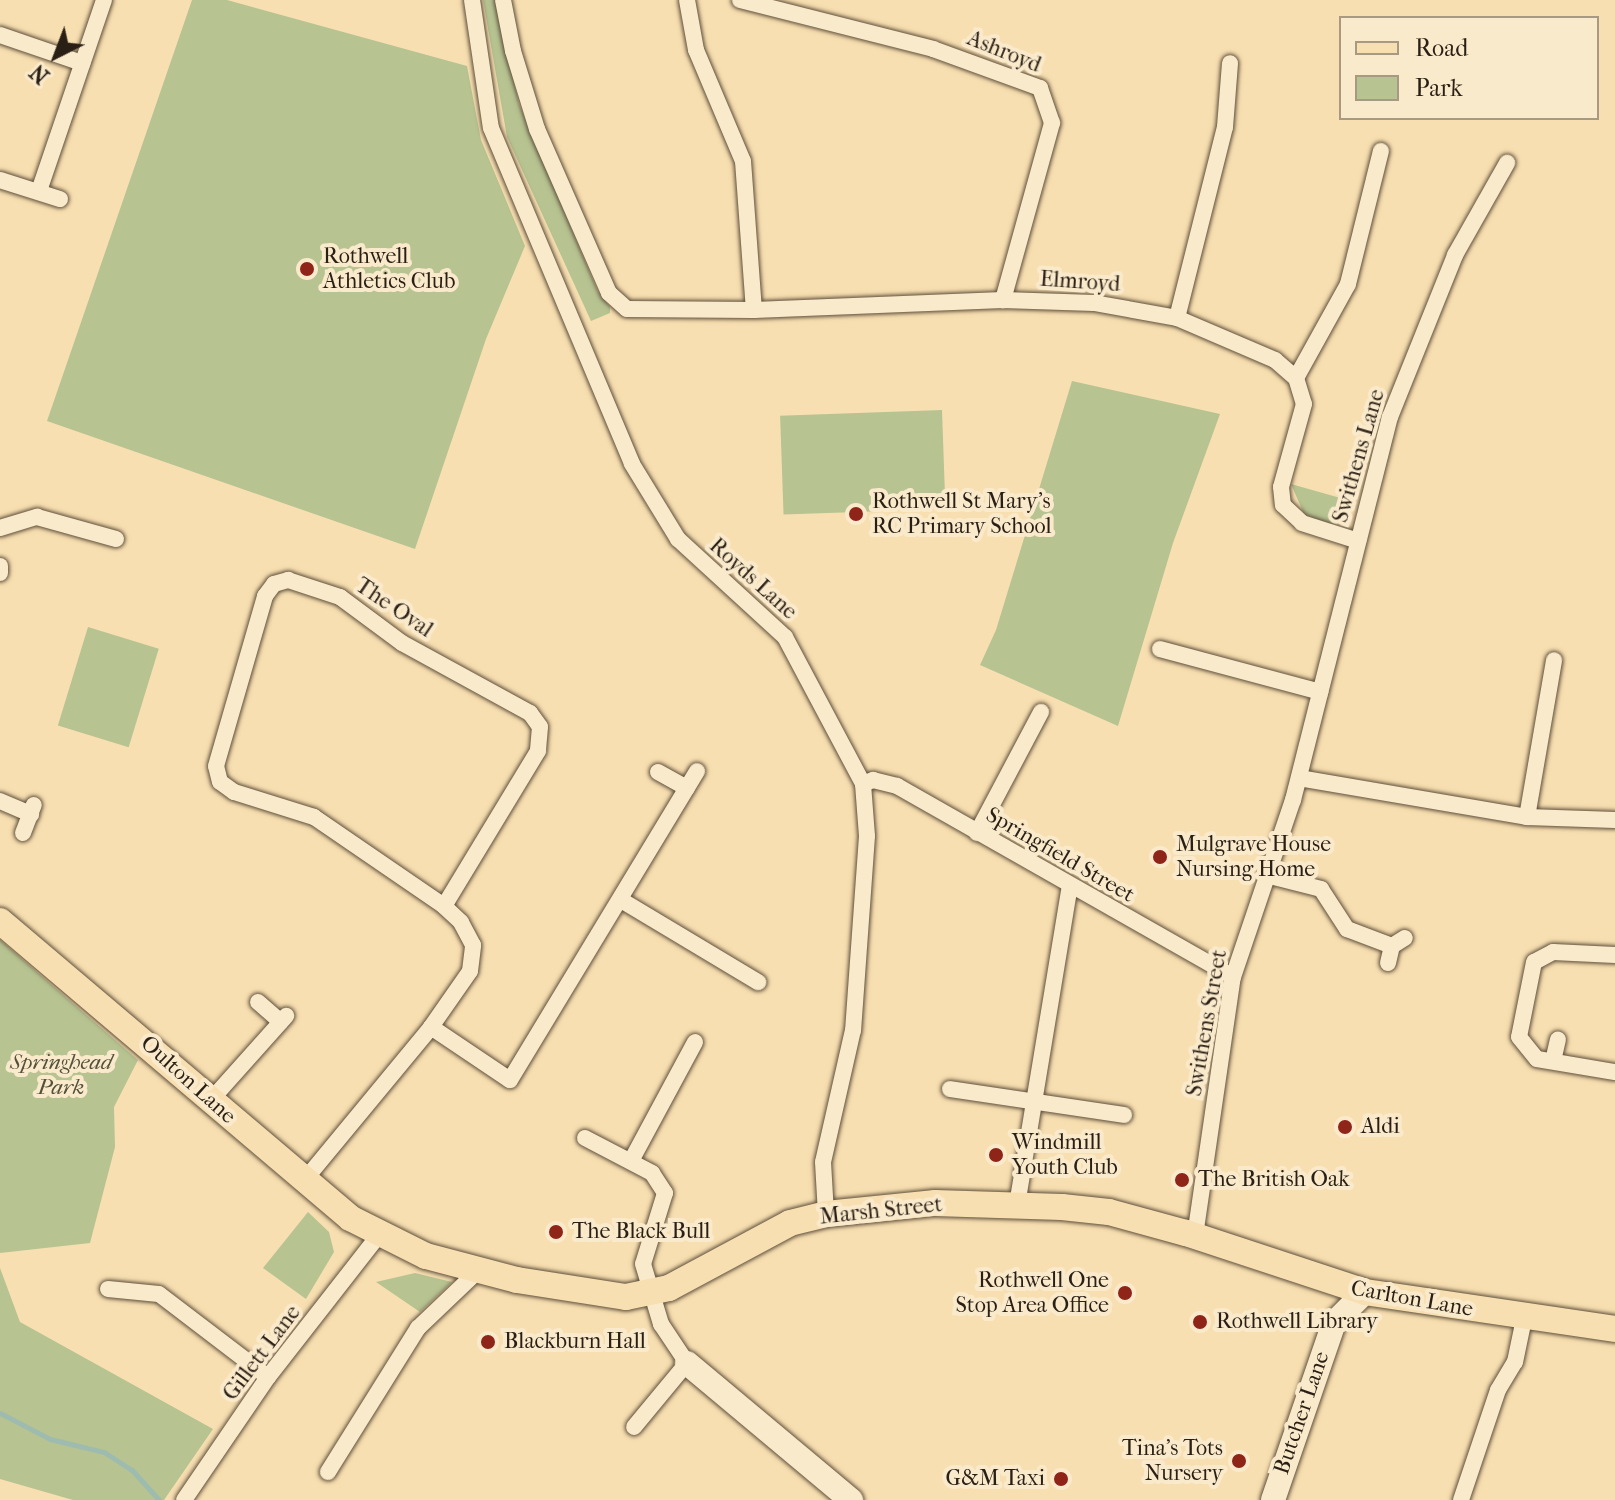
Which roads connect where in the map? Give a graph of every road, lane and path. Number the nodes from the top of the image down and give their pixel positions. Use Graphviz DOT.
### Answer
graph roads {
  1 [pos="104,0"];
  2 [pos="472,0"];
  3 [pos="503,0"];
  4 [pos="687,0"];
  5 [pos="740,0"];
  6 [pos="0,35"];
  7 [pos="82,63"];
  8 [pos="1230,63"];
  9 [pos="1381,151"];
  10 [pos="1507,163"];
  11 [pos="0,180"];
  12 [pos="39,191"];
  13 [pos="60,199"];
  14 [pos="1003,300"];
  15 [pos="754,310"];
  16 [pos="1177,318"];
  17 [pos="1296,378"];
  18 [pos="0,528"];
  19 [pos="116,539"];
  20 [pos="1358,541"];
  21 [pos="0,566"];
  22 [pos="0,573"];
  23 [pos="1160,649"];
  24 [pos="1554,660"];
  25 [pos="1320,692"];
  26 [pos="1041,712"];
  27 [pos="697,771"];
  28 [pos="658,772"];
  29 [pos="1299,778"];
  30 [pos="863,784"];
  31 [pos="687,788"];
  32 [pos="0,801"];
  33 [pos="1527,817"];
  34 [pos="1615,820"];
  35 [pos="23,833"];
  36 [pos="977,833"];
  37 [pos="1266,875"];
  38 [pos="1070,886"];
  39 [pos="621,900"];
  40 [pos="444,906"];
  41 [pos="0,921"];
  42 [pos="1615,955"];
  43 [pos="1388,963"];
  44 [pos="1233,977"];
  45 [pos="758,982"];
  46 [pos="258,1002"];
  47 [pos="431,1027"];
  48 [pos="1558,1040"];
  49 [pos="695,1042"];
  50 [pos="1553,1061"];
  51 [pos="1615,1072"];
  52 [pos="510,1080"];
  53 [pos="950,1089"];
  54 [pos="500,1096"];
  55 [pos="211,1100"];
  56 [pos="1035,1101"];
  57 [pos="1124,1115"];
  58 [pos="585,1138"];
  59 [pos="631,1161"];
  60 [pos="303,1182"];
  61 [pos="1017,1205"];
  62 [pos="826,1214"];
  63 [pos="378,1236"];
  64 [pos="1195,1236"];
  65 [pos="1259,1261"];
  66 [pos="479,1270"];
  67 [pos="107,1288"];
  68 [pos="1365,1292"];
  69 [pos="650,1293"];
  70 [pos="1524,1319"];
  71 [pos="1615,1329"];
  72 [pos="687,1363"];
  73 [pos="268,1377"];
  74 [pos="634,1427"];
  75 [pos="328,1472"];
  76 [pos="184,1500"];
  77 [pos="851,1500"];
  78 [pos="1273,1500"];
  79 [pos="1461,1500"];
  1 -- 7 [label="street"];
  2 -- 30 [label="street, Royds Lane"];
  3 -- 15 [label="street, Elmroyd"];
  4 -- 15 [label="street"];
  5 -- 14 [label="street, Ashroyd"];
  6 -- 7 [label="street"];
  7 -- 12 [label="street"];
  8 -- 16 [label="street"];
  9 -- 17 [label="street"];
  10 -- 20 [label="street, Swithens Lane"];
  11 -- 12 [label="street"];
  12 -- 13 [label="street"];
  14 -- 15 [label="street, Elmroyd"];
  14 -- 16 [label="street, Elmroyd"];
  16 -- 17 [label="street, Elmroyd"];
  17 -- 20 [label="street"];
  18 -- 19 [label="street"];
  20 -- 25 [label="street, Swithens Lane"];
  21 -- 22 [label="street"];
  23 -- 25 [label="street"];
  24 -- 33 [label="street"];
  25 -- 29 [label="street, Swithens Lane"];
  26 -- 36 [label="street"];
  27 -- 31 [label="street"];
  28 -- 31 [label="street"];
  29 -- 33 [label="street"];
  29 -- 37 [label="street, Swithens Street"];
  30 -- 36 [label="street, Springfield Street"];
  30 -- 62 [label="street, Royds Lane"];
  31 -- 39 [label="street"];
  32 -- 35 [label="street"];
  33 -- 34 [label="street"];
  36 -- 38 [label="street, Springfield Street"];
  37 -- 43 [label="street"];
  37 -- 44 [label="street, Swithens Street"];
  38 -- 44 [label="street, Springfield Street"];
  38 -- 56 [label="street"];
  39 -- 45 [label="street"];
  39 -- 52 [label="street"];
  40 -- 40 [label="street, The Oval"];
  40 -- 47 [label="street, The Oval"];
  41 -- 55 [label="main road, Oulton Lane"];
  42 -- 50 [label="street"];
  44 -- 64 [label="street, Swithens Street"];
  46 -- 55 [label="street"];
  47 -- 52 [label="street"];
  47 -- 60 [label="street, The Oval"];
  48 -- 50 [label="street"];
  49 -- 59 [label="street"];
  50 -- 51 [label="street"];
  52 -- 54 [label="street"];
  53 -- 56 [label="street"];
  55 -- 60 [label="main road, Oulton Lane"];
  56 -- 57 [label="street"];
  56 -- 61 [label="street"];
  58 -- 59 [label="street"];
  59 -- 69 [label="street"];
  60 -- 63 [label="main road, Oulton Lane"];
  61 -- 62 [label="main road, Marsh Street"];
  61 -- 64 [label="main road, Marsh Street"];
  62 -- 69 [label="main road, Marsh Street"];
  63 -- 66 [label="main road, Marsh Street"];
  63 -- 73 [label="street, Gillett Lane"];
  64 -- 65 [label="main road, Marsh Street"];
  65 -- 68 [label="main road, Carlton Lane"];
  66 -- 69 [label="main road, Marsh Street"];
  66 -- 75 [label="street"];
  67 -- 73 [label="street"];
  68 -- 70 [label="main road, Carlton Lane"];
  68 -- 78 [label="street, Butcher Lane"];
  69 -- 72 [label="street"];
  70 -- 71 [label="main road, Carlton Lane"];
  70 -- 79 [label="street"];
  72 -- 74 [label="street"];
  72 -- 77 [label="street"];
  73 -- 76 [label="street, Gillett Lane"];
}
